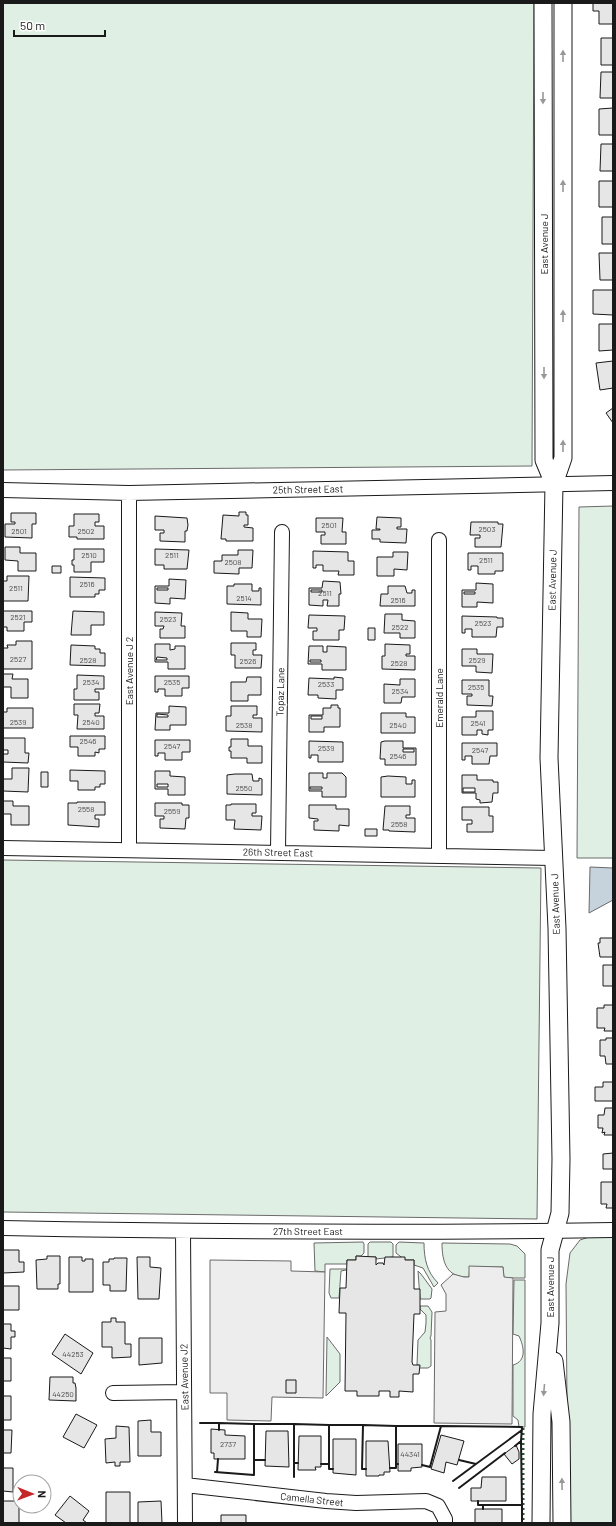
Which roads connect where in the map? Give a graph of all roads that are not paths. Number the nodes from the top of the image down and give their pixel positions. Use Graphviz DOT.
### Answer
graph roads {
  1 [pos="543,3"];
  2 [pos="563,3"];
  3 [pos="613,483"];
  4 [pos="554,484"];
  5 [pos="3,490"];
  6 [pos="129,493"];
  7 [pos="282,532"];
  8 [pos="439,540"];
  9 [pos="3,848"];
  10 [pos="129,850"];
  11 [pos="278,852"];
  12 [pos="439,855"];
  13 [pos="554,858"];
  14 [pos="3,1228"];
  15 [pos="613,1230"];
  16 [pos="183,1231"];
  17 [pos="555,1231"];
  18 [pos="550,1323"];
  19 [pos="184,1392"];
  20 [pos="113,1393"];
  21 [pos="185,1485"];
  22 [pos="185,1523"];
  23 [pos="445,1523"];
  24 [pos="540,1523"];
  25 [pos="562,1523"];
  1 -- 4 [label="main road, East Avenue J, one-way"];
  4 -- 2 [label="main road, East Avenue J, one-way"];
  3 -- 4 [label="street, 25th Street East"];
  4 -- 6 [label="street, 25th Street East"];
  4 -- 13 [label="main road, East Avenue J"];
  5 -- 6 [label="street, 25th Street East"];
  6 -- 10 [label="street, East Avenue J 2"];
  7 -- 11 [label="street, Topaz Lane"];
  8 -- 12 [label="street, Emerald Lane"];
  9 -- 10 [label="street, 26th Street East"];
  10 -- 11 [label="street, 26th Street East"];
  11 -- 12 [label="street, 26th Street East"];
  12 -- 13 [label="street, 26th Street East"];
  13 -- 17 [label="main road, East Avenue J"];
  14 -- 16 [label="street, 27th Street East"];
  15 -- 17 [label="street, 27th Street East"];
  16 -- 17 [label="street, 27th Street East"];
  16 -- 19 [label="street, East Avenue J2"];
  17 -- 18 [label="main road, East Avenue J"];
  18 -- 24 [label="main road, East Avenue J, one-way"];
  25 -- 18 [label="main road, East Avenue J, one-way"];
  19 -- 20 [label="street"];
  19 -- 21 [label="street, East Avenue J2"];
  21 -- 22 [label="street, East Avenue J2"];
  21 -- 23 [label="street, Camella Street"];
}
